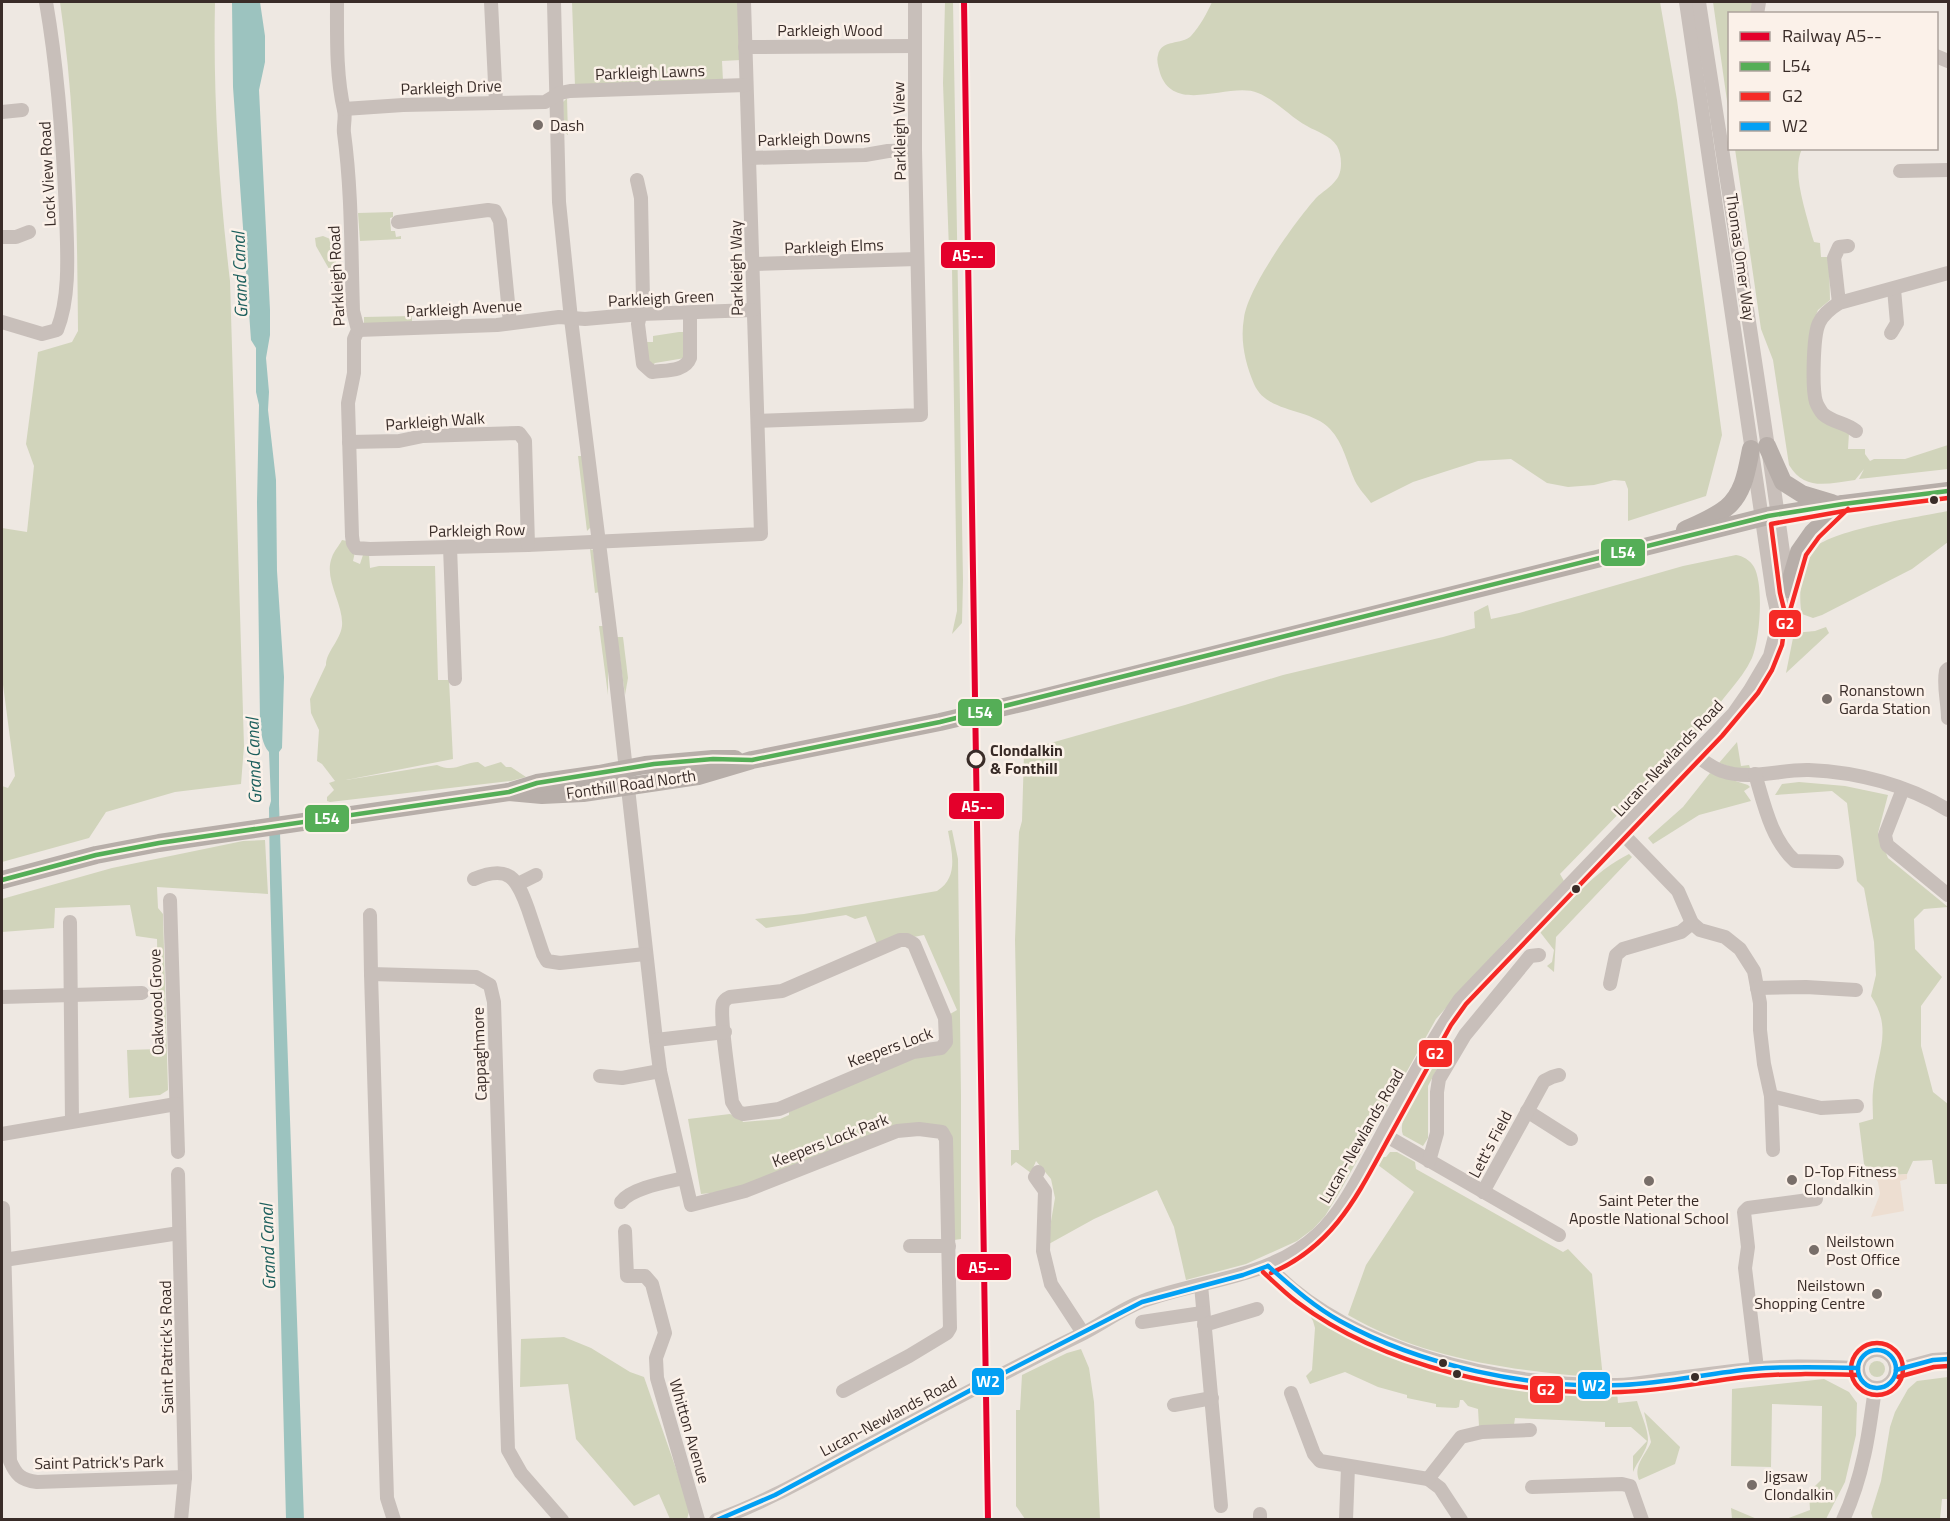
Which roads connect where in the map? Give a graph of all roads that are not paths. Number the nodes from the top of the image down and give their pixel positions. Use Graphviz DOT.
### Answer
graph roads {
  1 [pos="46,2"];
  2 [pos="337,2"];
  3 [pos="491,2"];
  4 [pos="554,2"];
  5 [pos="744,2"];
  6 [pos="915,2"];
  7 [pos="1686,2"];
  8 [pos="1700,2"];
  9 [pos="746,46"];
  10 [pos="915,46"];
  11 [pos="746,85"];
  12 [pos="556,95"];
  13 [pos="495,103"];
  14 [pos="344,109"];
  15 [pos="22,110"];
  16 [pos="2,112"];
  17 [pos="915,150"];
  18 [pos="749,158"];
  19 [pos="1948,170"];
  20 [pos="1900,171"];
  21 [pos="637,180"];
  22 [pos="398,222"];
  23 [pos="29,232"];
  24 [pos="2,237"];
  25 [pos="1848,246"];
  26 [pos="917,259"];
  27 [pos="753,264"];
  28 [pos="1948,273"];
  29 [pos="1894,289"];
  30 [pos="1839,303"];
  31 [pos="753,310"];
  32 [pos="690,313"];
  33 [pos="641,314"];
  34 [pos="571,319"];
  35 [pos="2,322"];
  36 [pos="510,323"];
  37 [pos="358,330"];
  38 [pos="1891,333"];
  39 [pos="758,421"];
  40 [pos="1856,431"];
  41 [pos="349,442"];
  42 [pos="1759,447"];
  43 [pos="1948,491"];
  44 [pos="1843,504"];
  45 [pos="1770,516"];
  46 [pos="761,534"];
  47 [pos="600,541"];
  48 [pos="1657,544"];
  49 [pos="528,545"];
  50 [pos="450,547"];
  51 [pos="356,548"];
  52 [pos="1788,589"];
  53 [pos="1779,620"];
  54 [pos="1948,669"];
  55 [pos="455,679"];
  56 [pos="1948,701"];
  57 [pos="1948,718"];
  58 [pos="1695,755"];
  59 [pos="1755,774"];
  60 [pos="626,777"];
  61 [pos="1903,789"];
  62 [pos="1948,810"];
  63 [pos="1621,832"];
  64 [pos="1837,862"];
  65 [pos="536,875"];
  66 [pos="474,879"];
  67 [pos="2,880"];
  68 [pos="518,884"];
  69 [pos="1948,895"];
  70 [pos="170,900"];
  71 [pos="370,915"];
  72 [pos="70,922"];
  73 [pos="1692,923"];
  74 [pos="645,954"];
  75 [pos="1539,955"];
  76 [pos="371,974"];
  77 [pos="1610,984"];
  78 [pos="1757,988"];
  79 [pos="1856,990"];
  80 [pos="142,993"];
  81 [pos="70,994"];
  82 [pos="2,997"];
  83 [pos="725,1032"];
  84 [pos="656,1040"];
  85 [pos="660,1071"];
  86 [pos="1559,1075"];
  87 [pos="600,1076"];
  88 [pos="1771,1096"];
  89 [pos="176,1104"];
  90 [pos="1857,1107"];
  91 [pos="1527,1111"];
  92 [pos="72,1121"];
  93 [pos="2,1134"];
  94 [pos="1383,1134"];
  95 [pos="1571,1139"];
  96 [pos="1773,1150"];
  97 [pos="178,1152"];
  98 [pos="1430,1161"];
  99 [pos="1038,1172"];
  100 [pos="178,1174"];
  101 [pos="684,1178"];
  102 [pos="1483,1192"];
  103 [pos="1816,1199"];
  104 [pos="621,1202"];
  105 [pos="3,1208"];
  106 [pos="625,1231"];
  107 [pos="179,1233"];
  108 [pos="1559,1235"];
  109 [pos="910,1246"];
  110 [pos="949,1246"];
  111 [pos="4,1260"];
  112 [pos="1268,1266"];
  113 [pos="1201,1285"];
  114 [pos="1257,1310"];
  115 [pos="1203,1319"];
  116 [pos="1142,1322"];
  117 [pos="1083,1333"];
  118 [pos="1948,1359"];
  119 [pos="1757,1368"];
  120 [pos="1858,1368"];
  121 [pos="1896,1370"];
  122 [pos="1875,1388"];
  123 [pos="843,1391"];
  124 [pos="1291,1393"];
  125 [pos="1212,1398"];
  126 [pos="1174,1405"];
  127 [pos="1530,1430"];
  128 [pos="1348,1467"];
  129 [pos="185,1477"];
  130 [pos="1428,1479"];
  131 [pos="1532,1488"];
  132 [pos="1221,1506"];
  133 [pos="180,1520"];
  134 [pos="394,1520"];
  135 [pos="562,1520"];
  136 [pos="698,1520"];
  137 [pos="717,1520"];
  138 [pos="1346,1520"];
  139 [pos="1461,1520"];
  140 [pos="1642,1520"];
  141 [pos="1843,1520"];
  1 -- 35 [label="street, Lock View Road"];
  2 -- 14 [label="street, Parkleigh Road"];
  3 -- 13 [label="street"];
  4 -- 12 [label="street"];
  5 -- 9 [label="street, Parkleigh Way"];
  6 -- 10 [label="street, Parkleigh View"];
  7 -- 42 [label="street, Thomas Omer Way"];
  8 -- 42 [label="street, Thomas Omer Way"];
  9 -- 10 [label="street, Parkleigh Wood"];
  9 -- 11 [label="street, Parkleigh Way"];
  10 -- 17 [label="street, Parkleigh View"];
  11 -- 12 [label="street, Parkleigh Lawns"];
  11 -- 18 [label="street, Parkleigh Way"];
  12 -- 13 [label="street, Parkleigh Drive"];
  12 -- 34 [label="street"];
  13 -- 14 [label="street, Parkleigh Drive"];
  14 -- 37 [label="street, Parkleigh Road"];
  15 -- 16 [label="street"];
  17 -- 18 [label="street, Parkleigh Downs"];
  17 -- 26 [label="street, Parkleigh View"];
  18 -- 27 [label="street, Parkleigh Way"];
  19 -- 20 [label="street"];
  21 -- 33 [label="street"];
  22 -- 36 [label="street"];
  23 -- 24 [label="street"];
  25 -- 30 [label="street"];
  26 -- 27 [label="street, Parkleigh Elms"];
  26 -- 39 [label="street, Parkleigh View"];
  27 -- 31 [label="street, Parkleigh Way"];
  28 -- 29 [label="street"];
  29 -- 30 [label="street"];
  29 -- 38 [label="street"];
  30 -- 40 [label="street"];
  31 -- 32 [label="street, Parkleigh Green"];
  31 -- 39 [label="street, Parkleigh Way"];
  32 -- 33 [label="street, Parkleigh Green"];
  32 -- 33 [label="street"];
  33 -- 34 [label="street, Parkleigh Green"];
  34 -- 36 [label="street, Parkleigh Avenue"];
  34 -- 47 [label="street"];
  36 -- 37 [label="street, Parkleigh Avenue"];
  37 -- 41 [label="street, Parkleigh Road"];
  39 -- 46 [label="street, Parkleigh Way"];
  41 -- 49 [label="street, Parkleigh Walk"];
  41 -- 51 [label="street, Parkleigh Road"];
  42 -- 44 [label="main road"];
  42 -- 45 [label="street, Thomas Omer Way"];
  42 -- 48 [label="main road"];
  43 -- 44 [label="main road, Fonthill Road North"];
  44 -- 45 [label="main road, Fonthill Road North"];
  44 -- 52 [label="main road"];
  45 -- 48 [label="main road, Fonthill Road North"];
  45 -- 52 [label="street, Lucan-Newlands Road"];
  45 -- 53 [label="street, Lucan-Newlands Road"];
  46 -- 47 [label="street, Parkleigh Row"];
  47 -- 49 [label="street, Parkleigh Row"];
  47 -- 60 [label="street"];
  48 -- 60 [label="main road, Fonthill Road North"];
  49 -- 50 [label="street, Parkleigh Row"];
  50 -- 51 [label="street, Parkleigh Row"];
  50 -- 55 [label="street"];
  52 -- 53 [label="street, Lucan-Newlands Road"];
  53 -- 58 [label="street, Lucan-Newlands Road"];
  54 -- 56 [label="street"];
  56 -- 57 [label="street"];
  58 -- 59 [label="street"];
  58 -- 63 [label="street, Lucan-Newlands Road"];
  59 -- 61 [label="street"];
  59 -- 64 [label="street"];
  60 -- 67 [label="main road, Fonthill Road North"];
  60 -- 74 [label="street"];
  61 -- 62 [label="street"];
  61 -- 69 [label="street"];
  63 -- 73 [label="street"];
  63 -- 94 [label="street, Lucan-Newlands Road"];
  65 -- 68 [label="street"];
  66 -- 68 [label="street"];
  68 -- 74 [label="street"];
  70 -- 89 [label="street, Oakwood Grove"];
  71 -- 76 [label="street"];
  72 -- 81 [label="street"];
  73 -- 77 [label="street"];
  73 -- 78 [label="street"];
  74 -- 84 [label="street"];
  75 -- 98 [label="street"];
  76 -- 134 [label="street"];
  76 -- 135 [label="street, Cappaghmore"];
  78 -- 79 [label="street"];
  78 -- 88 [label="street"];
  80 -- 81 [label="street, Oakwood Grove"];
  81 -- 82 [label="street, Oakwood Grove"];
  81 -- 92 [label="street"];
  83 -- 83 [label="street, Keepers Lock"];
  83 -- 84 [label="street"];
  84 -- 85 [label="street"];
  85 -- 87 [label="street"];
  85 -- 101 [label="street"];
  86 -- 91 [label="street, Lett's Field"];
  88 -- 90 [label="street"];
  88 -- 96 [label="street"];
  89 -- 92 [label="street"];
  89 -- 97 [label="street, Oakwood Grove"];
  91 -- 95 [label="street, Lett's Field"];
  91 -- 102 [label="street, Lett's Field"];
  92 -- 93 [label="street"];
  94 -- 98 [label="street, Lett's Field"];
  94 -- 112 [label="street, Lucan-Newlands Road"];
  98 -- 102 [label="street, Lett's Field"];
  99 -- 117 [label="street"];
  100 -- 107 [label="street, Saint Patrick's Road"];
  101 -- 104 [label="street"];
  101 -- 110 [label="street, Keepers Lock Park"];
  102 -- 108 [label="street, Lett's Field"];
  103 -- 119 [label="street"];
  105 -- 111 [label="street, Saint Patrick's Park"];
  106 -- 136 [label="street, Whitton Avenue"];
  107 -- 111 [label="street"];
  107 -- 129 [label="street, Saint Patrick's Road"];
  109 -- 110 [label="street"];
  110 -- 123 [label="street, Keepers Lock Park"];
  111 -- 129 [label="street, Saint Patrick's Park"];
  112 -- 113 [label="street, Lucan-Newlands Road"];
  112 -- 119 [label="street"];
  113 -- 115 [label="street"];
  113 -- 117 [label="street, Lucan-Newlands Road"];
  114 -- 115 [label="street"];
  115 -- 116 [label="street"];
  115 -- 125 [label="street"];
  117 -- 137 [label="street, Lucan-Newlands Road"];
  118 -- 121 [label="street"];
  119 -- 120 [label="street"];
  120 -- 121 [label="street"];
  120 -- 122 [label="street"];
  121 -- 122 [label="street"];
  122 -- 141 [label="street"];
  124 -- 128 [label="street"];
  125 -- 126 [label="street"];
  125 -- 132 [label="street"];
  127 -- 130 [label="street"];
  128 -- 130 [label="street"];
  128 -- 138 [label="street"];
  129 -- 133 [label="street, Saint Patrick's Road"];
  130 -- 139 [label="street"];
  131 -- 140 [label="street"];
}
